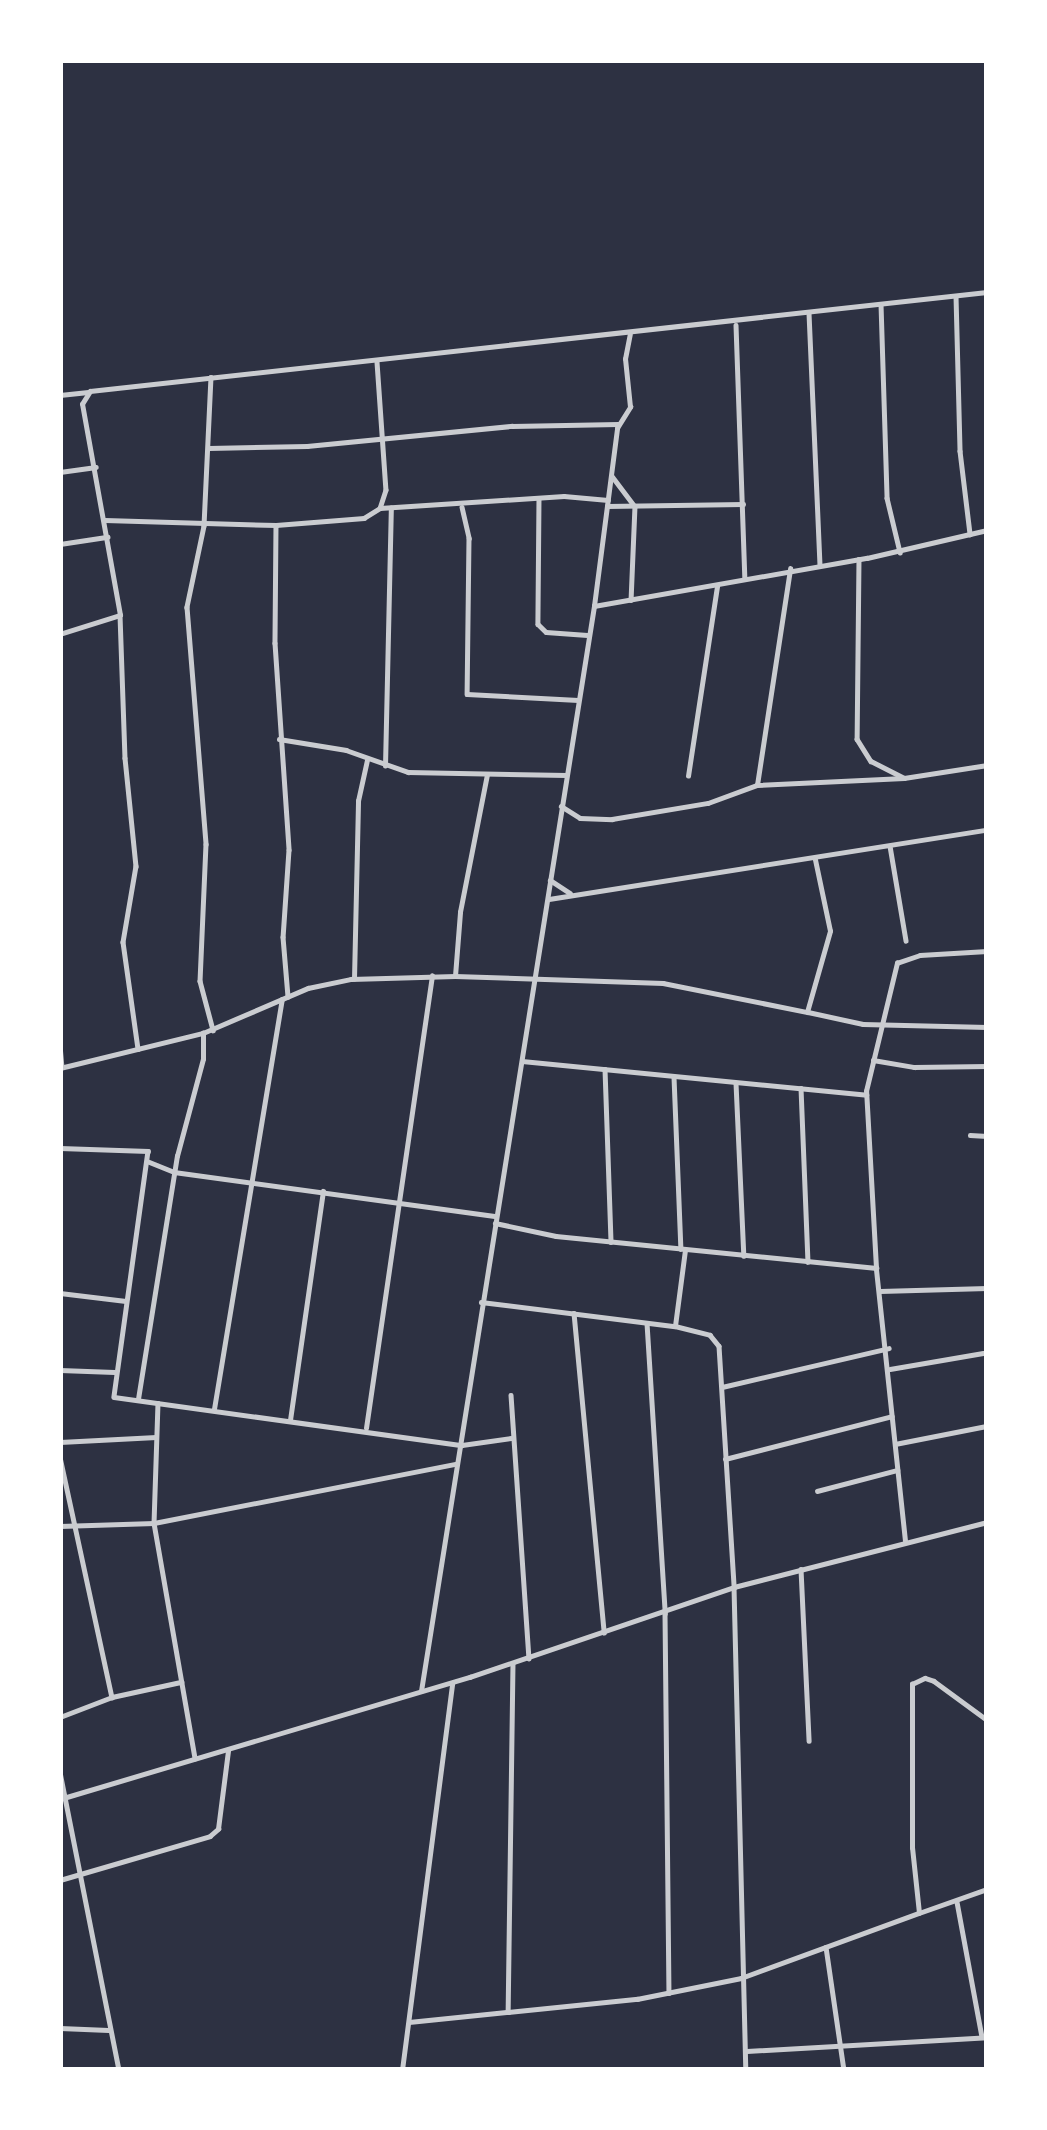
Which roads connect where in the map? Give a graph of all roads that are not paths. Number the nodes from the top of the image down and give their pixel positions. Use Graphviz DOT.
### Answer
graph roads {
  1 [pos="987,292"];
  2 [pos="956,296"];
  3 [pos="881,304"];
  4 [pos="809,313"];
  5 [pos="736,323"];
  6 [pos="629,334"];
  7 [pos="377,362"];
  8 [pos="212,377"];
  9 [pos="88,392"];
  10 [pos="60,395"];
  11 [pos="618,424"];
  12 [pos="383,438"];
  13 [pos="208,448"];
  14 [pos="97,466"];
  15 [pos="60,472"];
  16 [pos="611,475"];
  17 [pos="539,498"];
  18 [pos="608,503"];
  19 [pos="743,504"];
  20 [pos="634,506"];
  21 [pos="462,507"];
  22 [pos="380,508"];
  23 [pos="392,508"];
  24 [pos="105,520"];
  25 [pos="276,525"];
  26 [pos="205,526"];
  27 [pos="987,530"];
  28 [pos="970,534"];
  29 [pos="107,537"];
  30 [pos="60,544"];
  31 [pos="900,552"];
  32 [pos="859,559"];
  33 [pos="820,564"];
  34 [pos="790,569"];
  35 [pos="745,577"];
  36 [pos="717,583"];
  37 [pos="631,600"];
  38 [pos="594,606"];
  39 [pos="120,615"];
  40 [pos="60,634"];
  41 [pos="589,635"];
  42 [pos="578,700"];
  43 [pos="280,739"];
  44 [pos="367,760"];
  45 [pos="987,765"];
  46 [pos="385,766"];
  47 [pos="488,773"];
  48 [pos="566,775"];
  49 [pos="688,776"];
  50 [pos="904,778"];
  51 [pos="757,785"];
  52 [pos="561,806"];
  53 [pos="987,830"];
  54 [pos="890,847"];
  55 [pos="815,860"];
  56 [pos="549,880"];
  57 [pos="570,893"];
  58 [pos="546,900"];
  59 [pos="906,941"];
  60 [pos="987,951"];
  61 [pos="432,976"];
  62 [pos="455,976"];
  63 [pos="354,979"];
  64 [pos="534,979"];
  65 [pos="285,999"];
  66 [pos="807,1012"];
  67 [pos="882,1025"];
  68 [pos="987,1027"];
  69 [pos="213,1030"];
  70 [pos="202,1033"];
  71 [pos="60,1045"];
  72 [pos="138,1049"];
  73 [pos="873,1060"];
  74 [pos="522,1061"];
  75 [pos="987,1066"];
  76 [pos="61,1068"];
  77 [pos="605,1069"];
  78 [pos="674,1077"];
  79 [pos="736,1083"];
  80 [pos="801,1088"];
  81 [pos="866,1095"];
  82 [pos="970,1135"];
  83 [pos="987,1136"];
  84 [pos="60,1148"];
  85 [pos="147,1161"];
  86 [pos="174,1172"];
  87 [pos="249,1181"];
  88 [pos="323,1190"];
  89 [pos="399,1202"];
  90 [pos="496,1219"];
  91 [pos="610,1242"];
  92 [pos="683,1250"];
  93 [pos="744,1256"];
  94 [pos="808,1262"];
  95 [pos="876,1268"];
  96 [pos="987,1288"];
  97 [pos="880,1291"];
  98 [pos="60,1293"];
  99 [pos="126,1300"];
  100 [pos="481,1302"];
  101 [pos="574,1313"];
  102 [pos="647,1323"];
  103 [pos="674,1326"];
  104 [pos="889,1348"];
  105 [pos="982,1353"];
  106 [pos="890,1369"];
  107 [pos="60,1370"];
  108 [pos="115,1372"];
  109 [pos="722,1387"];
  110 [pos="511,1395"];
  111 [pos="138,1400"];
  112 [pos="158,1403"];
  113 [pos="214,1410"];
  114 [pos="892,1416"];
  115 [pos="290,1420"];
  116 [pos="987,1426"];
  117 [pos="366,1429"];
  118 [pos="157,1437"];
  119 [pos="511,1438"];
  120 [pos="60,1442"];
  121 [pos="895,1444"];
  122 [pos="461,1445"];
  123 [pos="60,1457"];
  124 [pos="725,1459"];
  125 [pos="459,1464"];
  126 [pos="897,1470"];
  127 [pos="817,1491"];
  128 [pos="987,1522"];
  129 [pos="154,1523"];
  130 [pos="79,1524"];
  131 [pos="60,1526"];
  132 [pos="905,1541"];
  133 [pos="801,1569"];
  134 [pos="734,1587"];
  135 [pos="665,1613"];
  136 [pos="604,1633"];
  137 [pos="529,1658"];
  138 [pos="513,1663"];
  139 [pos="181,1682"];
  140 [pos="452,1683"];
  141 [pos="422,1691"];
  142 [pos="112,1697"];
  143 [pos="60,1718"];
  144 [pos="987,1720"];
  145 [pos="809,1741"];
  146 [pos="228,1751"];
  147 [pos="195,1759"];
  148 [pos="60,1772"];
  149 [pos="63,1798"];
  150 [pos="81,1874"];
  151 [pos="60,1880"];
  152 [pos="987,1889"];
  153 [pos="957,1902"];
  154 [pos="919,1913"];
  155 [pos="826,1947"];
  156 [pos="741,1978"];
  157 [pos="669,1993"];
  158 [pos="508,2012"];
  159 [pos="409,2022"];
  160 [pos="60,2028"];
  161 [pos="111,2030"];
  162 [pos="985,2037"];
  163 [pos="841,2046"];
  164 [pos="747,2051"];
  165 [pos="119,2070"];
  166 [pos="402,2070"];
  167 [pos="746,2070"];
  168 [pos="844,2070"];
  1 -- 2 [label="street"];
  2 -- 3 [label="street"];
  2 -- 28 [label="street"];
  3 -- 4 [label="street"];
  3 -- 31 [label="street"];
  4 -- 5 [label="street"];
  4 -- 33 [label="street"];
  5 -- 6 [label="street"];
  5 -- 19 [label="street"];
  6 -- 7 [label="street"];
  6 -- 11 [label="street"];
  7 -- 8 [label="street"];
  7 -- 12 [label="street"];
  8 -- 9 [label="street"];
  8 -- 13 [label="street"];
  9 -- 10 [label="street"];
  9 -- 14 [label="street"];
  11 -- 12 [label="street"];
  11 -- 16 [label="street"];
  12 -- 13 [label="street"];
  12 -- 22 [label="street"];
  13 -- 26 [label="street"];
  14 -- 15 [label="street"];
  14 -- 24 [label="street"];
  16 -- 18 [label="street"];
  16 -- 20 [label="street"];
  17 -- 18 [label="street"];
  17 -- 21 [label="street"];
  17 -- 41 [label="street"];
  18 -- 20 [label="street"];
  18 -- 38 [label="street"];
  19 -- 20 [label="street"];
  19 -- 35 [label="street"];
  20 -- 37 [label="street"];
  21 -- 23 [label="street"];
  21 -- 42 [label="street"];
  22 -- 23 [label="street"];
  22 -- 25 [label="street"];
  23 -- 46 [label="street"];
  24 -- 26 [label="street"];
  24 -- 29 [label="street"];
  25 -- 26 [label="street"];
  25 -- 43 [label="street"];
  26 -- 69 [label="street"];
  27 -- 28 [label="street"];
  28 -- 31 [label="street"];
  29 -- 30 [label="street"];
  29 -- 39 [label="street"];
  31 -- 32 [label="street"];
  32 -- 33 [label="street"];
  32 -- 50 [label="street"];
  33 -- 34 [label="street"];
  34 -- 35 [label="street"];
  34 -- 51 [label="street"];
  35 -- 36 [label="street"];
  36 -- 37 [label="street"];
  36 -- 49 [label="street"];
  37 -- 38 [label="street"];
  38 -- 41 [label="street"];
  39 -- 40 [label="street"];
  39 -- 72 [label="street"];
  41 -- 42 [label="street"];
  42 -- 48 [label="street"];
  43 -- 44 [label="street"];
  43 -- 65 [label="street"];
  44 -- 46 [label="street"];
  44 -- 63 [label="street"];
  45 -- 50 [label="street"];
  46 -- 47 [label="street"];
  47 -- 48 [label="street"];
  47 -- 62 [label="street"];
  48 -- 52 [label="street"];
  50 -- 51 [label="street"];
  51 -- 52 [label="street"];
  52 -- 56 [label="street"];
  53 -- 54 [label="street"];
  54 -- 55 [label="street"];
  54 -- 59 [label="street"];
  55 -- 57 [label="street"];
  55 -- 66 [label="street"];
  56 -- 57 [label="street"];
  56 -- 58 [label="street"];
  57 -- 58 [label="street"];
  58 -- 64 [label="street"];
  60 -- 67 [label="street"];
  61 -- 62 [label="street"];
  61 -- 63 [label="street"];
  61 -- 89 [label="street"];
  62 -- 64 [label="street"];
  63 -- 65 [label="street"];
  64 -- 66 [label="street"];
  64 -- 74 [label="street"];
  65 -- 69 [label="street"];
  65 -- 87 [label="street"];
  66 -- 67 [label="street"];
  67 -- 68 [label="street"];
  67 -- 73 [label="street"];
  69 -- 70 [label="street"];
  70 -- 72 [label="street"];
  70 -- 86 [label="street"];
  71 -- 76 [label="street"];
  72 -- 76 [label="street"];
  73 -- 75 [label="street"];
  73 -- 81 [label="street"];
  74 -- 77 [label="street"];
  74 -- 90 [label="street"];
  77 -- 78 [label="street"];
  77 -- 91 [label="street"];
  78 -- 79 [label="street"];
  78 -- 92 [label="street"];
  79 -- 80 [label="street"];
  79 -- 93 [label="street"];
  80 -- 81 [label="street"];
  80 -- 94 [label="street"];
  81 -- 95 [label="street"];
  82 -- 83 [label="street"];
  84 -- 85 [label="street"];
  85 -- 86 [label="street"];
  85 -- 99 [label="street"];
  86 -- 87 [label="street"];
  86 -- 111 [label="street"];
  87 -- 88 [label="street"];
  87 -- 113 [label="street"];
  88 -- 89 [label="street"];
  88 -- 115 [label="street"];
  89 -- 90 [label="street"];
  89 -- 117 [label="street"];
  90 -- 91 [label="street"];
  90 -- 100 [label="street"];
  91 -- 92 [label="street"];
  92 -- 93 [label="street"];
  92 -- 103 [label="street"];
  93 -- 94 [label="street"];
  94 -- 95 [label="street"];
  95 -- 97 [label="street"];
  96 -- 97 [label="street"];
  97 -- 104 [label="street"];
  98 -- 99 [label="street"];
  99 -- 108 [label="street"];
  100 -- 101 [label="street"];
  100 -- 122 [label="street"];
  101 -- 102 [label="street"];
  101 -- 136 [label="street"];
  102 -- 103 [label="street"];
  102 -- 135 [label="street"];
  103 -- 109 [label="street"];
  104 -- 106 [label="street"];
  104 -- 109 [label="street"];
  105 -- 106 [label="street"];
  106 -- 114 [label="street"];
  107 -- 108 [label="street"];
  108 -- 111 [label="street"];
  109 -- 124 [label="street"];
  110 -- 119 [label="street"];
  111 -- 112 [label="street"];
  112 -- 113 [label="street"];
  112 -- 118 [label="street"];
  113 -- 115 [label="street"];
  114 -- 121 [label="street"];
  114 -- 124 [label="street"];
  115 -- 117 [label="street"];
  116 -- 121 [label="street"];
  117 -- 122 [label="street"];
  118 -- 120 [label="street"];
  118 -- 129 [label="street"];
  119 -- 122 [label="street"];
  119 -- 137 [label="street"];
  121 -- 126 [label="street"];
  122 -- 125 [label="street"];
  123 -- 130 [label="street"];
  124 -- 134 [label="street"];
  125 -- 129 [label="street"];
  125 -- 141 [label="street"];
  126 -- 127 [label="street"];
  126 -- 132 [label="street"];
  128 -- 132 [label="street"];
  129 -- 130 [label="street"];
  129 -- 139 [label="street"];
  130 -- 131 [label="street"];
  130 -- 142 [label="street"];
  132 -- 133 [label="street"];
  133 -- 134 [label="street"];
  133 -- 145 [label="street"];
  134 -- 135 [label="street"];
  134 -- 156 [label="street"];
  135 -- 136 [label="street"];
  135 -- 157 [label="street"];
  136 -- 137 [label="street"];
  137 -- 138 [label="street"];
  138 -- 140 [label="street"];
  138 -- 158 [label="street"];
  139 -- 142 [label="street"];
  139 -- 147 [label="street"];
  140 -- 141 [label="street"];
  140 -- 159 [label="street"];
  141 -- 146 [label="street"];
  142 -- 143 [label="street"];
  144 -- 154 [label="street"];
  146 -- 147 [label="street"];
  146 -- 150 [label="street"];
  147 -- 149 [label="street"];
  148 -- 149 [label="street"];
  149 -- 150 [label="street"];
  150 -- 151 [label="street"];
  150 -- 161 [label="street"];
  152 -- 153 [label="street"];
  153 -- 154 [label="street"];
  153 -- 162 [label="street"];
  154 -- 155 [label="street"];
  155 -- 156 [label="street"];
  155 -- 163 [label="street"];
  156 -- 157 [label="street"];
  156 -- 164 [label="street"];
  157 -- 158 [label="street"];
  158 -- 159 [label="street"];
  159 -- 166 [label="street"];
  160 -- 161 [label="street"];
  161 -- 165 [label="street"];
  162 -- 163 [label="street"];
  163 -- 164 [label="street"];
  163 -- 168 [label="street"];
  164 -- 167 [label="street"];
}
